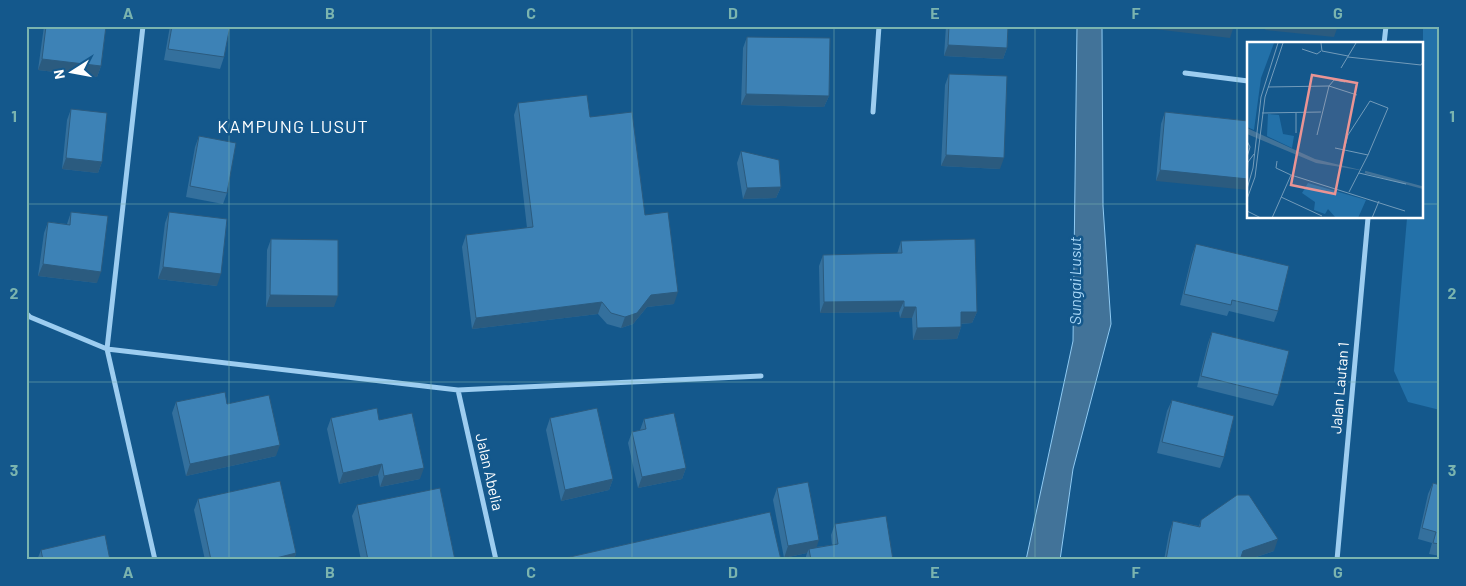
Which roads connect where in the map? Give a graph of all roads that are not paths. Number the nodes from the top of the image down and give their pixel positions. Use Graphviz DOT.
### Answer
graph roads {
  1 [pos="143,26"];
  2 [pos="879,26"];
  3 [pos="1386,26"];
  4 [pos="1384,42"];
  5 [pos="1185,73"];
  6 [pos="1247,81"];
  7 [pos="873,112"];
  8 [pos="1368,219"];
  9 [pos="26,313"];
  10 [pos="107,349"];
  11 [pos="761,376"];
  12 [pos="458,390"];
  13 [pos="155,560"];
  14 [pos="496,560"];
  15 [pos="1337,560"];
  1 -- 10 [label="street"];
  2 -- 7 [label="street"];
  3 -- 4 [label="street"];
  5 -- 6 [label="street"];
  8 -- 15 [label="street, Jalan Lautan 1"];
  9 -- 10 [label="street"];
  10 -- 12 [label="street"];
  10 -- 13 [label="street"];
  11 -- 12 [label="street"];
  12 -- 14 [label="street, Jalan Abelia"];
}
